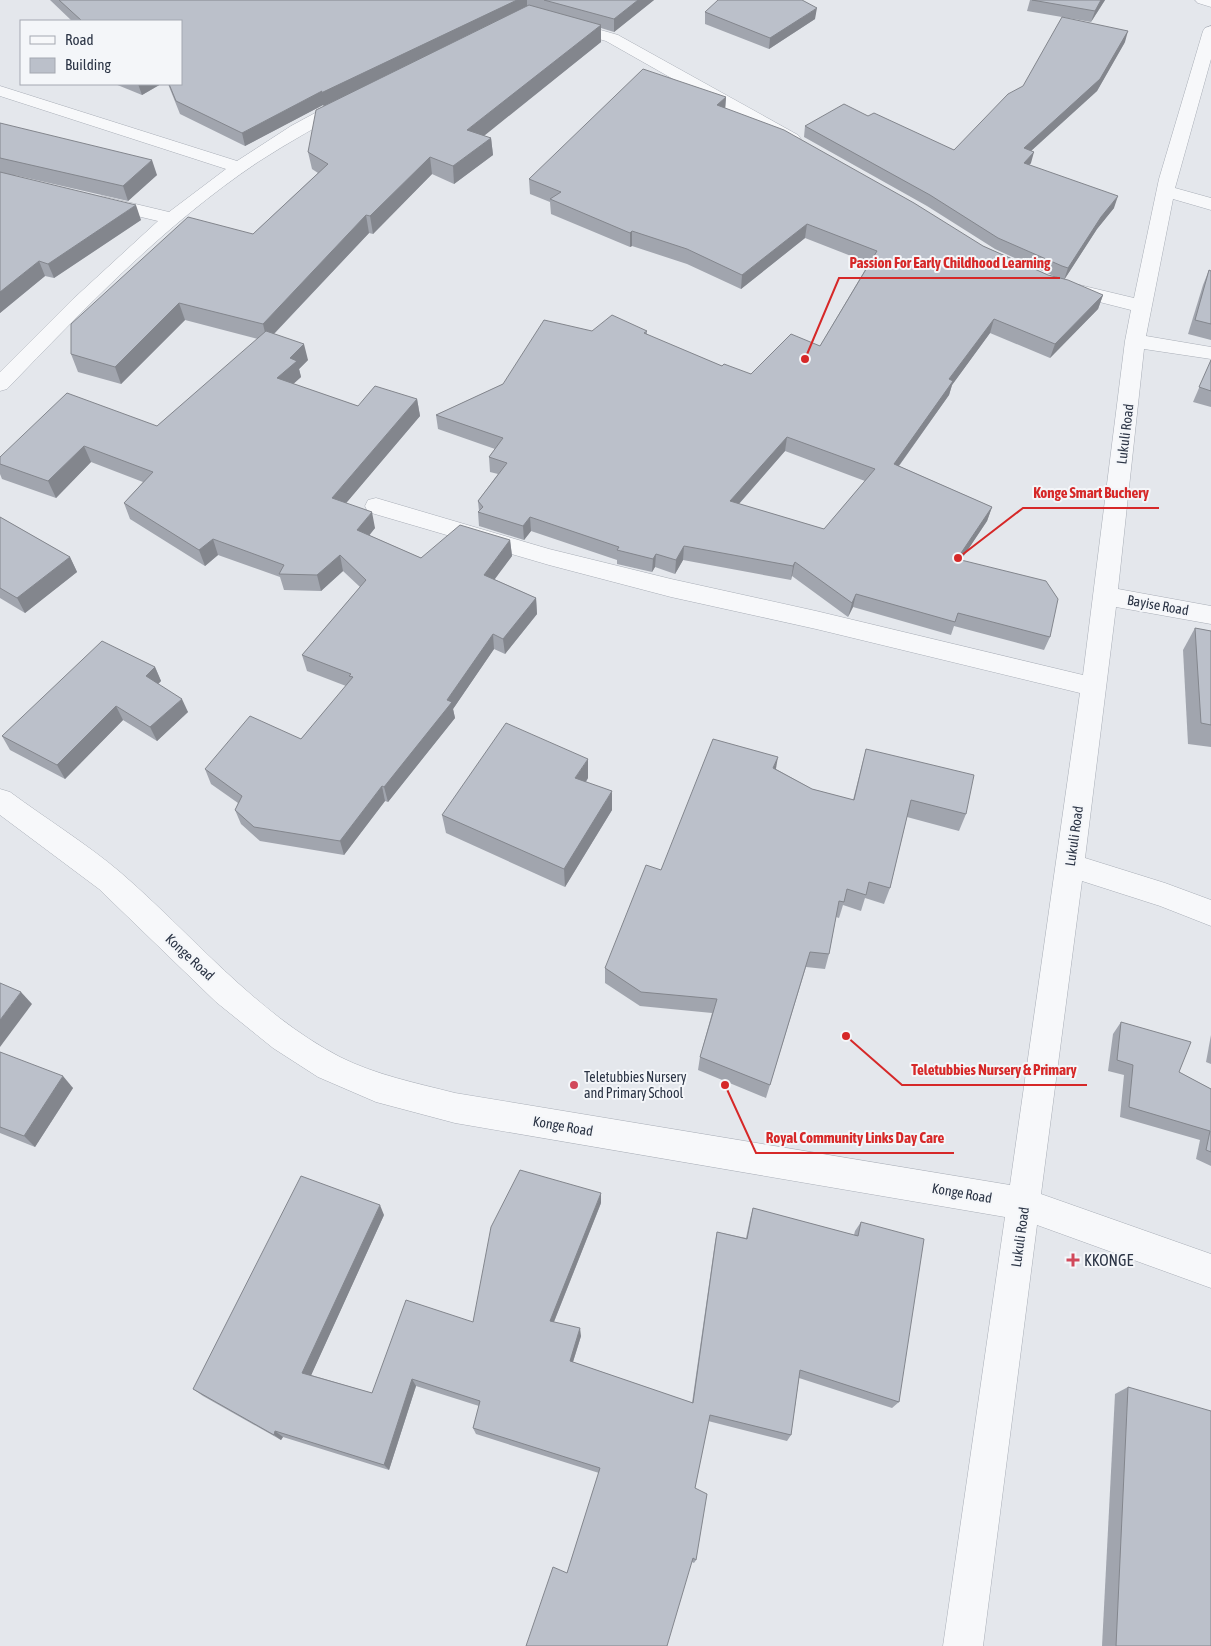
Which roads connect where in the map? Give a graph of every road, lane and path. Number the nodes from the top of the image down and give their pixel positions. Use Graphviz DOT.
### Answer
graph roads {
  1 [pos="1203,0"];
  2 [pos="1211,2"];
  3 [pos="546,20"];
  4 [pos="1211,31"];
  5 [pos="1207,58"];
  6 [pos="0,91"];
  7 [pos="366,94"];
  8 [pos="808,149"];
  9 [pos="238,167"];
  10 [pos="1166,191"];
  11 [pos="88,198"];
  12 [pos="1211,204"];
  13 [pos="173,219"];
  14 [pos="1051,284"];
  15 [pos="1141,306"];
  16 [pos="1136,341"];
  17 [pos="1211,353"];
  18 [pos="0,384"];
  19 [pos="376,506"];
  20 [pos="1106,596"];
  21 [pos="1211,615"];
  22 [pos="1094,687"];
  23 [pos="0,800"];
  24 [pos="1070,865"];
  25 [pos="1211,913"];
  26 [pos="1024,1204"];
  27 [pos="1211,1271"];
  28 [pos="963,1646"];
  1 -- 2 [label="street"];
  3 -- 8 [label="street"];
  4 -- 5 [label="street, Lukuli Road"];
  5 -- 10 [label="street, Lukuli Road"];
  6 -- 9 [label="street"];
  7 -- 9 [label="street"];
  9 -- 13 [label="street"];
  10 -- 12 [label="street"];
  10 -- 15 [label="street, Lukuli Road"];
  11 -- 13 [label="street"];
  13 -- 18 [label="street"];
  14 -- 15 [label="street"];
  15 -- 16 [label="street, Lukuli Road"];
  16 -- 17 [label="street"];
  16 -- 20 [label="street, Lukuli Road"];
  19 -- 22 [label="street"];
  20 -- 21 [label="street, Bayise Road"];
  20 -- 22 [label="street, Lukuli Road"];
  22 -- 24 [label="street, Lukuli Road"];
  23 -- 26 [label="street, Konge Road"];
  24 -- 25 [label="street"];
  24 -- 26 [label="street, Lukuli Road"];
  26 -- 27 [label="street, Konge Road"];
  26 -- 28 [label="street, Lukuli Road"];
}
